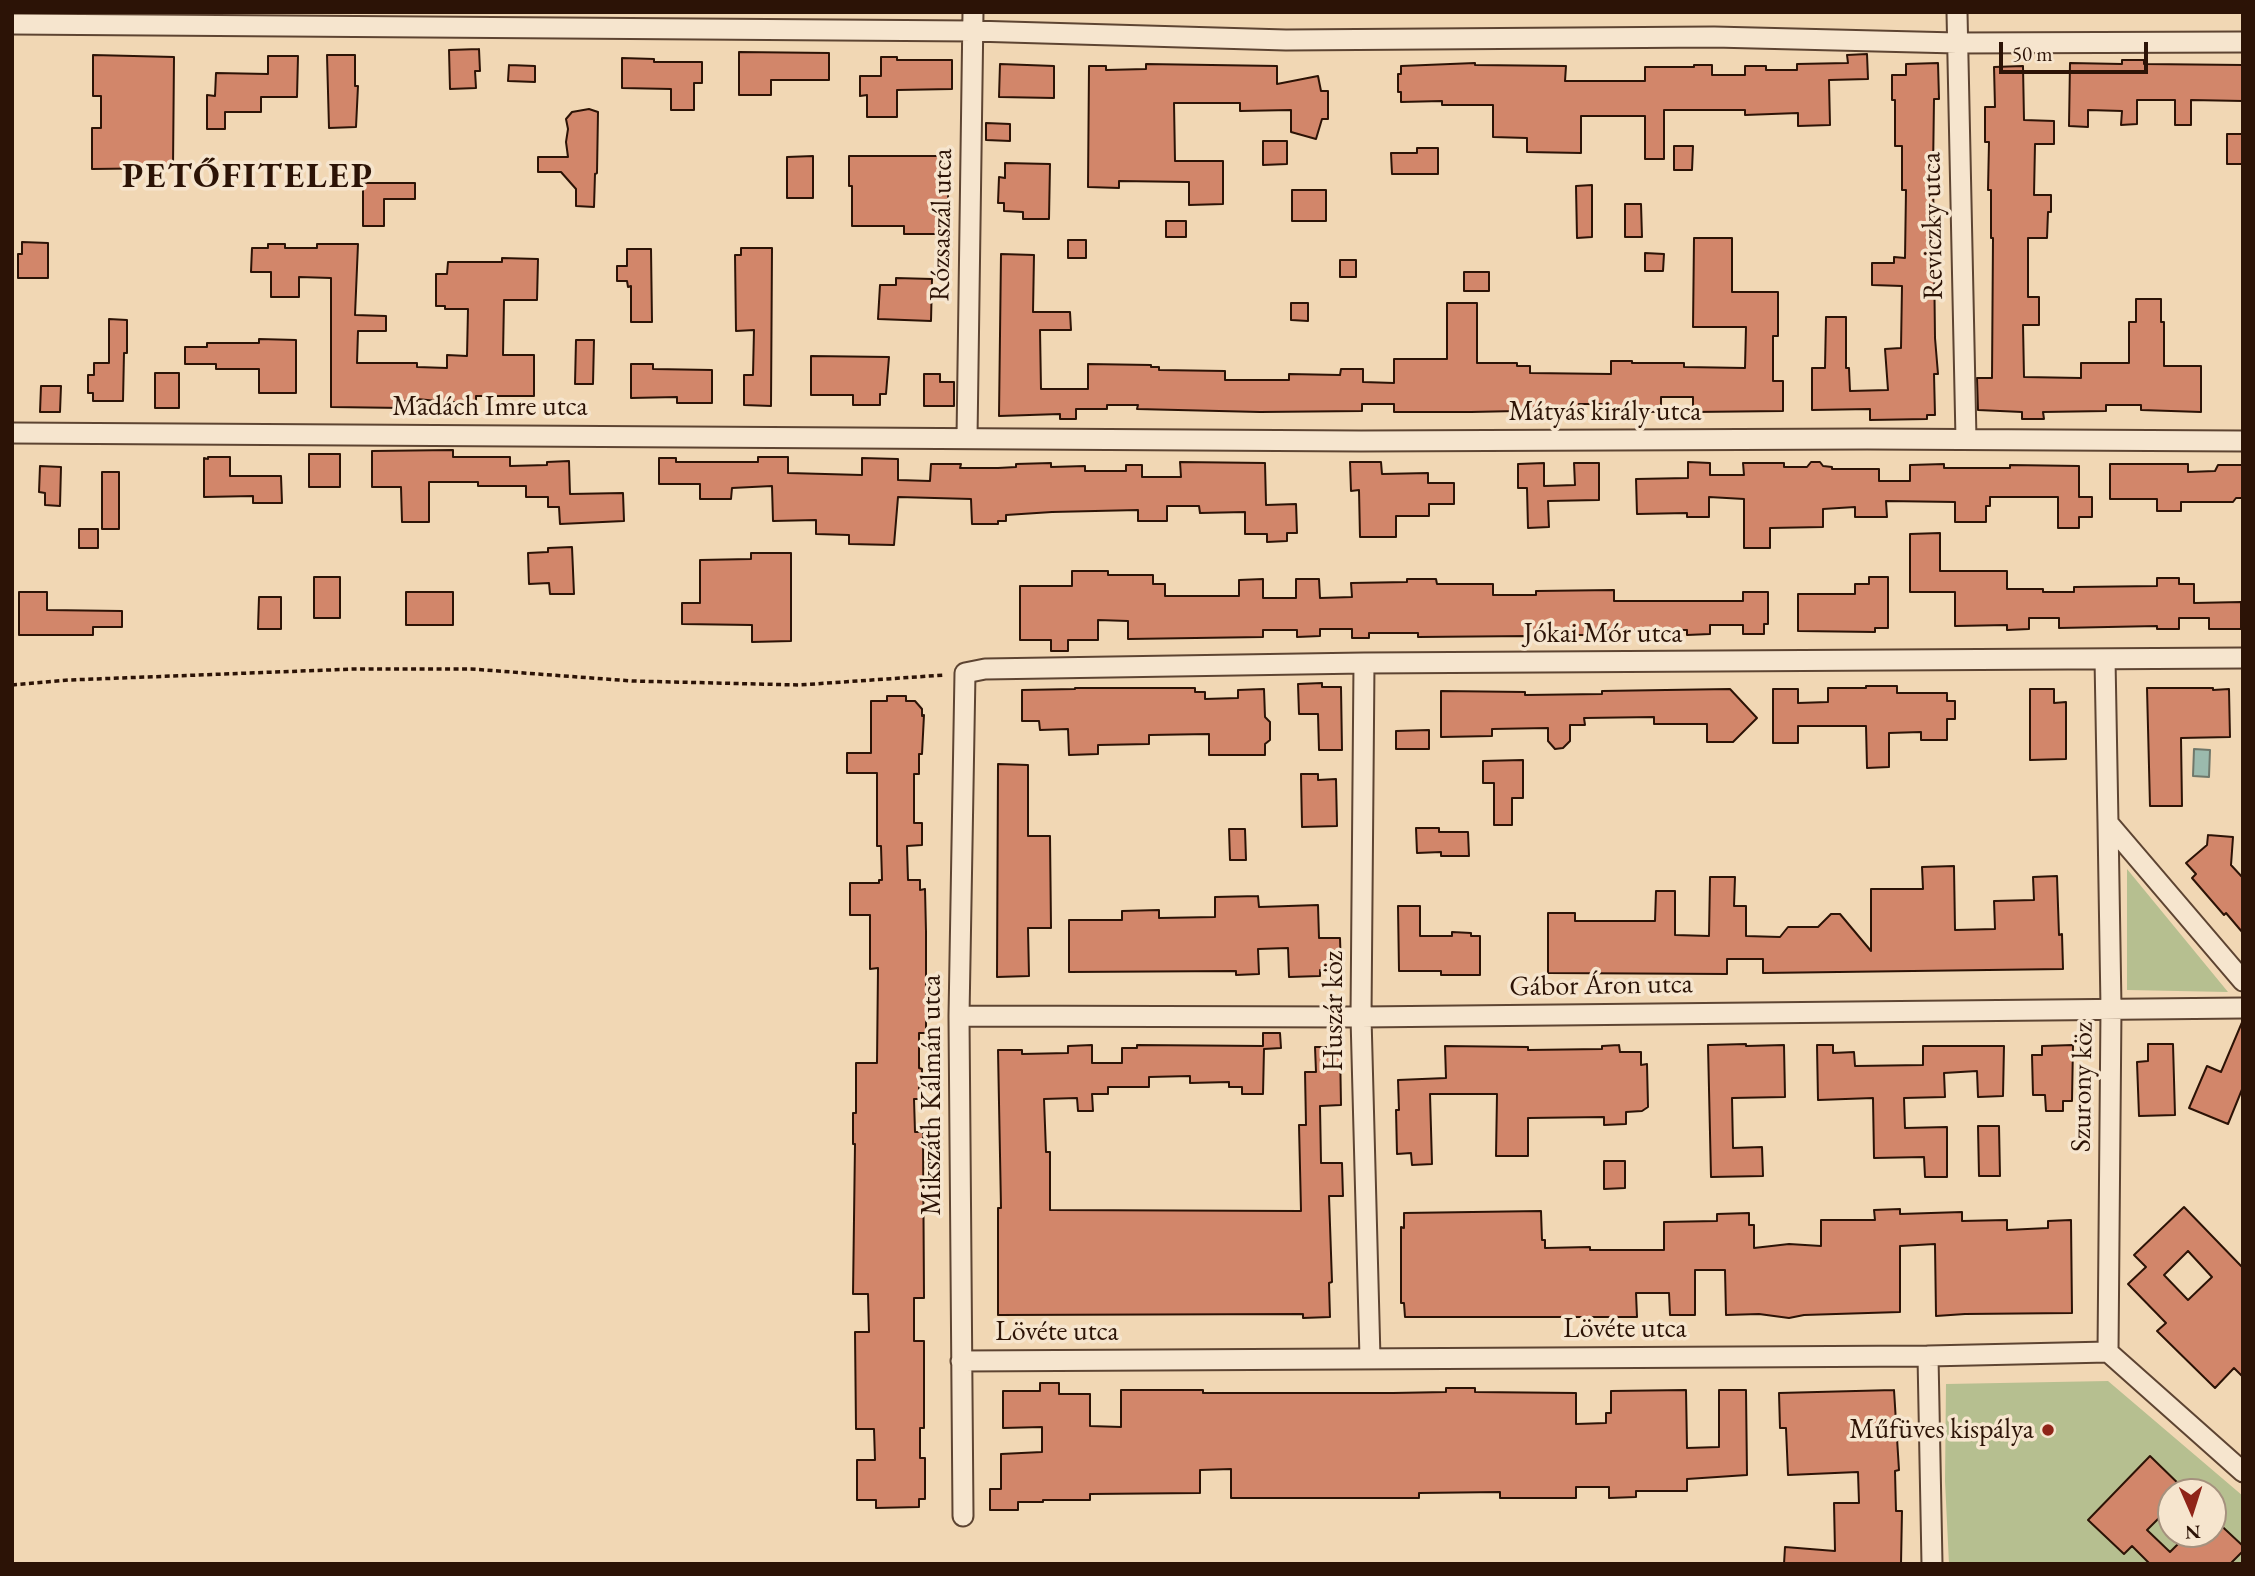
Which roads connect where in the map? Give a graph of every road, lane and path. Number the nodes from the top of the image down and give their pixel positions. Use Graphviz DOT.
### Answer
graph roads {
  1 [pos="1957,12"];
  2 [pos="973,22"];
  3 [pos="12,24"];
  4 [pos="2243,42"];
  5 [pos="1957,43"];
  6 [pos="12,433"];
  7 [pos="967,438"];
  8 [pos="1966,439"];
  9 [pos="2243,441"];
  10 [pos="2243,658"];
  11 [pos="2105,659"];
  12 [pos="1364,663"];
  13 [pos="965,673"];
  14 [pos="12,685"];
  15 [pos="2108,823"];
  16 [pos="2243,981"];
  17 [pos="2111,1008"];
  18 [pos="2243,1008"];
  19 [pos="959,1016"];
  20 [pos="1361,1017"];
  21 [pos="2108,1352"];
  22 [pos="1928,1356"];
  23 [pos="1370,1358"];
  24 [pos="961,1361"];
  25 [pos="2243,1472"];
  26 [pos="962,1516"];
  27 [pos="1931,1564"];
  1 -- 5 [label="street, Reviczky utca"];
  2 -- 3 [label="street"];
  2 -- 5 [label="street"];
  2 -- 7 [label="street, Rózsaszál utca"];
  4 -- 5 [label="street"];
  5 -- 8 [label="street, Reviczky utca"];
  6 -- 7 [label="street, Madách Imre utca"];
  7 -- 8 [label="street, Mátyás király utca"];
  8 -- 9 [label="street, Mátyás király utca"];
  10 -- 11 [label="street, Jókai Mór utca"];
  11 -- 12 [label="street, Jókai Mór utca"];
  11 -- 15 [label="street"];
  12 -- 13 [label="street, Jókai Mór utca"];
  12 -- 20 [label="street, Huszár köz"];
  13 -- 14 [label="path"];
  13 -- 19 [label="street, Mikszáth Kálmán utca"];
  15 -- 16 [label="street"];
  15 -- 17 [label="street, Szurony köz"];
  17 -- 18 [label="street, Gábor Áron utca"];
  17 -- 20 [label="street, Gábor Áron utca"];
  17 -- 21 [label="street, Szurony köz"];
  19 -- 20 [label="street, Gábor Áron utca"];
  19 -- 24 [label="street, Mikszáth Kálmán utca"];
  20 -- 23 [label="street, Huszár köz"];
  21 -- 22 [label="street, Lövéte utca"];
  21 -- 25 [label="street"];
  22 -- 23 [label="street, Lövéte utca"];
  22 -- 27 [label="street"];
  23 -- 24 [label="street, Lövéte utca"];
  24 -- 26 [label="street, Mikszáth Kálmán utca"];
}
